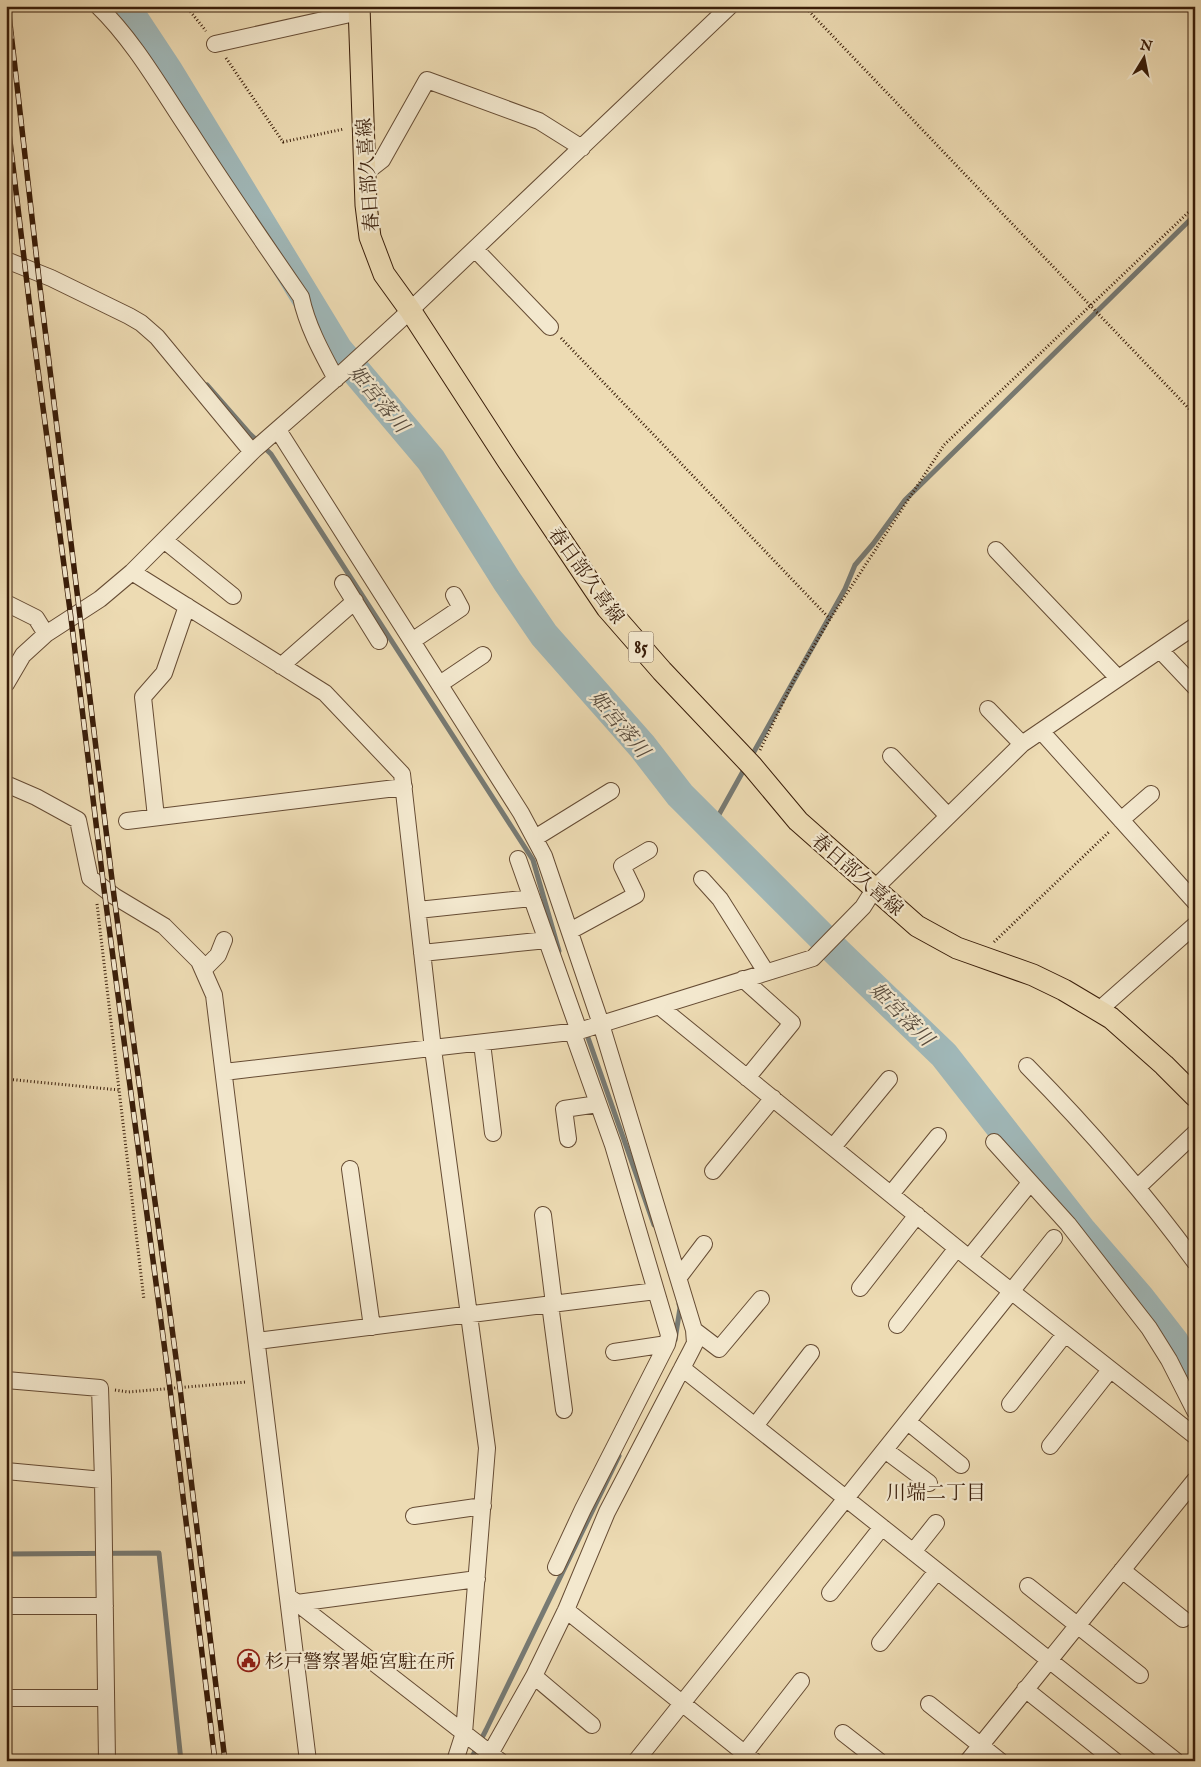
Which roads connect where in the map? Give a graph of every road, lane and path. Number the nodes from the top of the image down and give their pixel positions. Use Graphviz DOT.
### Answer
graph roads {
  1 [pos="98,6"];
  2 [pos="186,6"];
  3 [pos="730,6"];
  4 [pos="804,6"];
  5 [pos="359,9"];
  6 [pos="215,44"];
  7 [pos="363,126"];
  8 [pos="582,148"];
  9 [pos="364,174"];
  10 [pos="1195,206"];
  11 [pos="475,249"];
  12 [pos="6,260"];
  13 [pos="1091,306"];
  14 [pos="405,314"];
  15 [pos="550,327"];
  16 [pos="339,377"];
  17 [pos="1195,415"];
  18 [pos="275,432"];
  19 [pos="254,451"];
  20 [pos="164,540"];
  21 [pos="996,550"];
  22 [pos="132,572"];
  23 [pos="343,583"];
  24 [pos="454,595"];
  25 [pos="233,596"];
  26 [pos="355,602"];
  27 [pos="6,603"];
  28 [pos="187,606"];
  29 [pos="830,619"];
  30 [pos="1195,626"];
  31 [pos="46,634"];
  32 [pos="412,640"];
  33 [pos="379,641"];
  34 [pos="1160,650"];
  35 [pos="483,655"];
  36 [pos="13,658"];
  37 [pos="281,666"];
  38 [pos="1118,678"];
  39 [pos="6,684"];
  40 [pos="440,684"];
  41 [pos="1195,687"];
  42 [pos="988,709"];
  43 [pos="1041,731"];
  44 [pos="1022,744"];
  45 [pos="891,756"];
  46 [pos="752,766"];
  47 [pos="6,784"];
  48 [pos="404,787"];
  49 [pos="611,791"];
  50 [pos="1151,794"];
  51 [pos="948,816"];
  52 [pos="156,817"];
  53 [pos="1121,820"];
  54 [pos="127,821"];
  55 [pos="535,838"];
  56 [pos="649,850"];
  57 [pos="518,859"];
  58 [pos="702,879"];
  59 [pos="94,881"];
  60 [pos="875,888"];
  61 [pos="532,898"];
  62 [pos="1195,902"];
  63 [pos="418,910"];
  64 [pos="1195,925"];
  65 [pos="570,931"];
  66 [pos="224,940"];
  67 [pos="547,940"];
  68 [pos="422,953"];
  69 [pos="979,956"];
  70 [pos="203,970"];
  71 [pos="766,972"];
  72 [pos="743,979"];
  73 [pos="659,1006"];
  74 [pos="1099,1010"];
  75 [pos="599,1025"];
  76 [pos="576,1032"];
  77 [pos="482,1043"];
  78 [pos="433,1049"];
  79 [pos="1027,1066"];
  80 [pos="224,1072"];
  81 [pos="747,1078"];
  82 [pos="890,1079"];
  83 [pos="6,1080"];
  84 [pos="119,1090"];
  85 [pos="1195,1096"];
  86 [pos="773,1098"];
  87 [pos="598,1104"];
  88 [pos="493,1133"];
  89 [pos="1195,1133"];
  90 [pos="938,1136"];
  91 [pos="568,1139"];
  92 [pos="994,1142"];
  93 [pos="834,1148"];
  94 [pos="350,1169"];
  95 [pos="713,1171"];
  96 [pos="1030,1183"];
  97 [pos="1138,1187"];
  98 [pos="891,1194"];
  99 [pos="543,1215"];
  100 [pos="917,1215"];
  101 [pos="1054,1238"];
  102 [pos="704,1244"];
  103 [pos="963,1253"];
  104 [pos="1195,1262"];
  105 [pos="679,1277"];
  106 [pos="860,1288"];
  107 [pos="656,1291"];
  108 [pos="1012,1292"];
  109 [pos="760,1299"];
  110 [pos="144,1300"];
  111 [pos="552,1304"];
  112 [pos="469,1314"];
  113 [pos="897,1325"];
  114 [pos="372,1327"];
  115 [pos="694,1330"];
  116 [pos="1065,1334"];
  117 [pos="257,1341"];
  118 [pos="667,1344"];
  119 [pos="614,1352"];
  120 [pos="811,1353"];
  121 [pos="682,1368"];
  122 [pos="1110,1370"];
  123 [pos="6,1380"];
  124 [pos="262,1381"];
  125 [pos="100,1388"];
  126 [pos="1010,1404"];
  127 [pos="564,1410"];
  128 [pos="1195,1411"];
  129 [pos="908,1422"];
  130 [pos="755,1426"];
  131 [pos="1195,1436"];
  132 [pos="1050,1446"];
  133 [pos="885,1450"];
  134 [pos="961,1465"];
  135 [pos="6,1470"];
  136 [pos="104,1480"];
  137 [pos="1195,1480"];
  138 [pos="928,1482"];
  139 [pos="846,1499"];
  140 [pos="483,1506"];
  141 [pos="414,1516"];
  142 [pos="936,1523"];
  143 [pos="882,1527"];
  144 [pos="913,1552"];
  145 [pos="556,1567"];
  146 [pos="1122,1570"];
  147 [pos="937,1571"];
  148 [pos="477,1579"];
  149 [pos="1028,1586"];
  150 [pos="830,1593"];
  151 [pos="292,1599"];
  152 [pos="6,1606"];
  153 [pos="105,1606"];
  154 [pos="566,1610"];
  155 [pos="1183,1619"];
  156 [pos="1077,1625"];
  157 [pos="880,1643"];
  158 [pos="1049,1660"];
  159 [pos="1140,1675"];
  160 [pos="534,1676"];
  161 [pos="801,1682"];
  162 [pos="1025,1689"];
  163 [pos="6,1698"];
  164 [pos="106,1698"];
  165 [pos="682,1703"];
  166 [pos="929,1704"];
  167 [pos="592,1725"];
  168 [pos="843,1733"];
  169 [pos="467,1736"];
  170 [pos="980,1745"];
  171 [pos="750,1757"];
  172 [pos="492,1758"];
  173 [pos="107,1761"];
  174 [pos="308,1761"];
  175 [pos="455,1761"];
  176 [pos="636,1761"];
  177 [pos="879,1761"];
  178 [pos="968,1761"];
  179 [pos="1000,1761"];
  180 [pos="1115,1761"];
  181 [pos="1176,1761"];
  1 -- 16 [label="street"];
  2 -- 6 [label="path"];
  3 -- 8 [label="street"];
  4 -- 13 [label="path"];
  5 -- 6 [label="street"];
  5 -- 7 [label="main road, 春日部久喜線 / 85"];
  6 -- 7 [label="path"];
  7 -- 9 [label="main road, 春日部久喜線 / 85"];
  8 -- 9 [label="street"];
  8 -- 11 [label="street"];
  9 -- 14 [label="main road, 春日部久喜線 / 85"];
  10 -- 13 [label="path"];
  11 -- 14 [label="street"];
  11 -- 15 [label="street"];
  12 -- 19 [label="street"];
  13 -- 17 [label="path"];
  13 -- 29 [label="path"];
  14 -- 16 [label="street"];
  14 -- 46 [label="main road, 春日部久喜線 / 85"];
  15 -- 29 [label="path"];
  16 -- 18 [label="street"];
  18 -- 19 [label="street"];
  18 -- 32 [label="street"];
  19 -- 20 [label="street"];
  20 -- 22 [label="street"];
  20 -- 25 [label="street"];
  21 -- 38 [label="street"];
  22 -- 28 [label="street"];
  22 -- 31 [label="street"];
  23 -- 26 [label="street"];
  24 -- 32 [label="street"];
  26 -- 33 [label="street"];
  26 -- 37 [label="street"];
  27 -- 31 [label="street"];
  28 -- 37 [label="street"];
  28 -- 52 [label="street"];
  29 -- 46 [label="path"];
  30 -- 34 [label="street"];
  31 -- 36 [label="street"];
  32 -- 40 [label="street"];
  34 -- 38 [label="street"];
  34 -- 41 [label="street"];
  35 -- 40 [label="street"];
  36 -- 39 [label="street"];
  37 -- 48 [label="street"];
  38 -- 43 [label="street"];
  40 -- 55 [label="street"];
  42 -- 44 [label="street"];
  43 -- 44 [label="street"];
  43 -- 53 [label="street"];
  44 -- 51 [label="street"];
  45 -- 51 [label="street"];
  46 -- 60 [label="main road, 春日部久喜線 / 85"];
  47 -- 59 [label="street"];
  48 -- 52 [label="street"];
  48 -- 63 [label="street"];
  49 -- 55 [label="street"];
  50 -- 53 [label="street"];
  51 -- 60 [label="street"];
  52 -- 54 [label="street"];
  53 -- 62 [label="street"];
  53 -- 69 [label="path"];
  55 -- 65 [label="street"];
  56 -- 65 [label="street"];
  57 -- 61 [label="street"];
  58 -- 71 [label="street"];
  59 -- 70 [label="street"];
  59 -- 84 [label="path"];
  60 -- 69 [label="main road, 春日部久喜線 / 85"];
  60 -- 71 [label="street"];
  61 -- 63 [label="street"];
  61 -- 67 [label="street"];
  63 -- 68 [label="street"];
  64 -- 74 [label="street"];
  65 -- 75 [label="street"];
  66 -- 70 [label="street"];
  67 -- 68 [label="street"];
  67 -- 76 [label="street"];
  68 -- 78 [label="street"];
  69 -- 74 [label="main road, 春日部久喜線 / 85"];
  70 -- 80 [label="street"];
  71 -- 72 [label="street"];
  72 -- 73 [label="street"];
  72 -- 81 [label="street"];
  73 -- 75 [label="street"];
  73 -- 81 [label="street"];
  74 -- 85 [label="main road, 春日部久喜線 / 85"];
  75 -- 76 [label="street"];
  75 -- 105 [label="street"];
  76 -- 77 [label="street"];
  76 -- 87 [label="street"];
  77 -- 78 [label="street"];
  77 -- 88 [label="street"];
  78 -- 80 [label="street"];
  78 -- 112 [label="street"];
  79 -- 97 [label="street"];
  80 -- 117 [label="street"];
  81 -- 86 [label="street"];
  82 -- 93 [label="street"];
  83 -- 84 [label="path"];
  84 -- 110 [label="path"];
  86 -- 93 [label="street"];
  86 -- 95 [label="street"];
  87 -- 91 [label="street"];
  87 -- 107 [label="street"];
  89 -- 97 [label="street"];
  90 -- 98 [label="street"];
  92 -- 96 [label="street"];
  93 -- 98 [label="street"];
  94 -- 114 [label="street"];
  96 -- 103 [label="street"];
  96 -- 128 [label="street"];
  97 -- 104 [label="street"];
  98 -- 100 [label="street"];
  99 -- 111 [label="street"];
  100 -- 103 [label="street"];
  100 -- 106 [label="street"];
  101 -- 108 [label="street"];
  102 -- 105 [label="street"];
  103 -- 108 [label="street"];
  103 -- 113 [label="street"];
  105 -- 115 [label="street"];
  107 -- 111 [label="street"];
  107 -- 118 [label="street"];
  108 -- 116 [label="street"];
  108 -- 129 [label="street"];
  109 -- 115 [label="street"];
  111 -- 112 [label="street"];
  111 -- 127 [label="street"];
  112 -- 114 [label="street"];
  112 -- 140 [label="street"];
  114 -- 117 [label="street"];
  115 -- 121 [label="street"];
  116 -- 122 [label="street"];
  116 -- 126 [label="street"];
  117 -- 124 [label="street"];
  118 -- 119 [label="street"];
  118 -- 145 [label="street"];
  120 -- 130 [label="street"];
  121 -- 130 [label="street"];
  121 -- 154 [label="street"];
  122 -- 131 [label="street"];
  122 -- 132 [label="street"];
  123 -- 125 [label="street"];
  124 -- 125 [label="path"];
  124 -- 151 [label="street"];
  125 -- 136 [label="street"];
  129 -- 133 [label="street"];
  129 -- 134 [label="street"];
  130 -- 139 [label="street"];
  133 -- 138 [label="street"];
  133 -- 139 [label="street"];
  135 -- 136 [label="street"];
  136 -- 153 [label="street"];
  137 -- 146 [label="street"];
  139 -- 143 [label="street"];
  139 -- 165 [label="street"];
  140 -- 141 [label="street"];
  140 -- 148 [label="street"];
  142 -- 144 [label="street"];
  143 -- 144 [label="street"];
  143 -- 150 [label="street"];
  144 -- 147 [label="street"];
  146 -- 155 [label="street"];
  146 -- 156 [label="street"];
  147 -- 157 [label="street"];
  147 -- 158 [label="street"];
  148 -- 151 [label="street"];
  148 -- 169 [label="street"];
  149 -- 156 [label="street"];
  151 -- 169 [label="street"];
  151 -- 174 [label="street"];
  152 -- 153 [label="street"];
  153 -- 164 [label="street"];
  154 -- 160 [label="street"];
  154 -- 165 [label="street"];
  156 -- 158 [label="street"];
  156 -- 159 [label="street"];
  158 -- 162 [label="street"];
  158 -- 181 [label="street"];
  160 -- 167 [label="street"];
  160 -- 172 [label="street"];
  161 -- 171 [label="street"];
  162 -- 170 [label="street"];
  162 -- 180 [label="street"];
  163 -- 164 [label="street"];
  164 -- 173 [label="street"];
  165 -- 171 [label="street"];
  165 -- 176 [label="street"];
  166 -- 170 [label="street"];
  168 -- 177 [label="street"];
  169 -- 172 [label="street"];
  169 -- 175 [label="street"];
  170 -- 178 [label="street"];
  170 -- 179 [label="street"];
}
